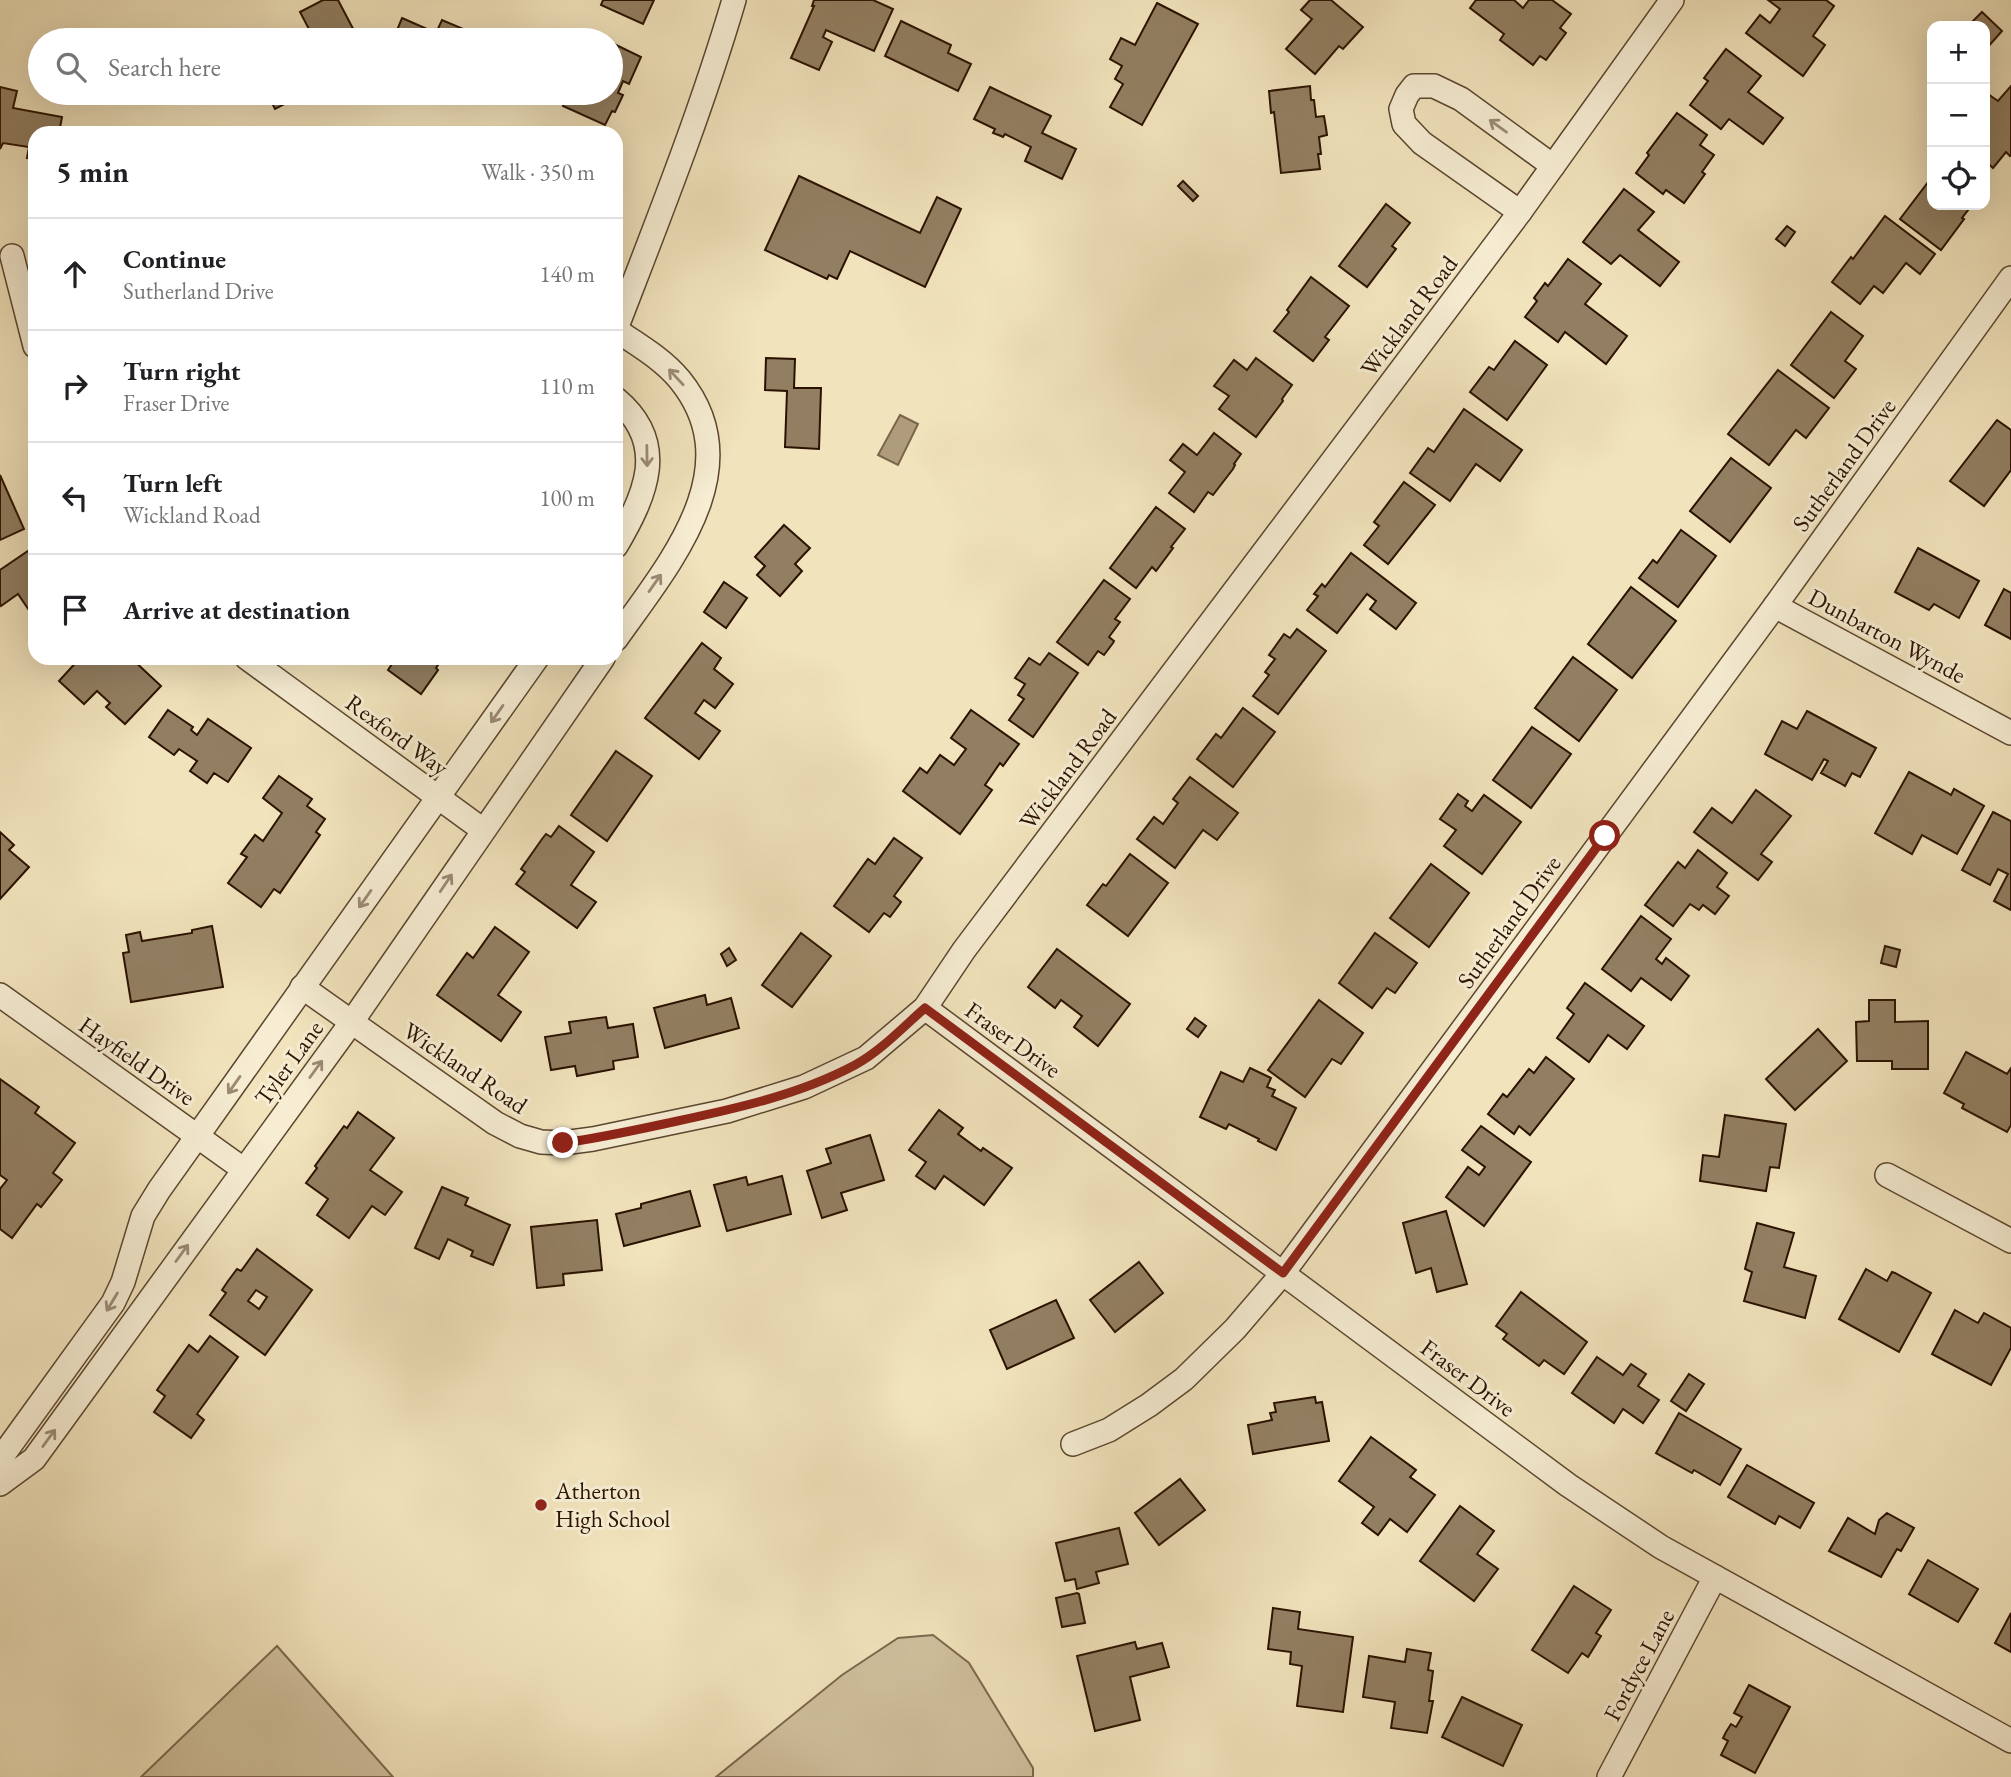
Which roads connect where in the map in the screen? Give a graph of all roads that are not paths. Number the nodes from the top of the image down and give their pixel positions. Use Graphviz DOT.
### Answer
graph roads {
  1 [pos="734,0"];
  2 [pos="1672,0"];
  3 [pos="1553,166"];
  4 [pos="1520,212"];
  5 [pos="12,256"];
  6 [pos="2011,278"];
  7 [pos="623,311"];
  8 [pos="28,319"];
  9 [pos="623,334"];
  10 [pos="623,405"];
  11 [pos="623,534"];
  12 [pos="1774,606"];
  13 [pos="623,629"];
  14 [pos="257,665"];
  15 [pos="532,665"];
  16 [pos="598,665"];
  17 [pos="2011,733"];
  18 [pos="438,797"];
  19 [pos="483,830"];
  20 [pos="302,987"];
  21 [pos="0,995"];
  22 [pos="925,1008"];
  23 [pos="351,1023"];
  24 [pos="197,1136"];
  25 [pos="243,1169"];
  26 [pos="1887,1175"];
  27 [pos="2011,1241"];
  28 [pos="1283,1273"];
  29 [pos="1073,1444"];
  30 [pos="0,1462"];
  31 [pos="0,1484"];
  32 [pos="1715,1577"];
  33 [pos="2011,1741"];
  34 [pos="1609,1777"];
  1 -- 7 [label="street"];
  2 -- 3 [label="street, Wickland Road"];
  3 -- 4 [label="street, Wickland Road"];
  3 -- 4 [label="street, one-way"];
  4 -- 22 [label="street, Wickland Road"];
  5 -- 8 [label="street"];
  6 -- 12 [label="street, Sutherland Drive"];
  13 -- 9 [label="street, one-way"];
  10 -- 11 [label="street, one-way"];
  12 -- 17 [label="street, Dunbarton Wynde"];
  12 -- 28 [label="street, Sutherland Drive"];
  14 -- 18 [label="street, Rexford Way"];
  15 -- 18 [label="street, Tyler Lane, one-way"];
  16 -- 19 [label="street, Tyler Lane"];
  18 -- 19 [label="street, Rexford Way"];
  18 -- 20 [label="street, Tyler Lane, one-way"];
  23 -- 19 [label="street, Tyler Lane, one-way"];
  20 -- 23 [label="street, Wickland Road"];
  20 -- 24 [label="street, Tyler Lane, one-way"];
  21 -- 24 [label="street, Hayfield Drive"];
  22 -- 23 [label="street, Wickland Road"];
  22 -- 28 [label="street, Fraser Drive"];
  25 -- 23 [label="street, Tyler Lane, one-way"];
  24 -- 25 [label="street, Hayfield Drive"];
  24 -- 30 [label="street, Tyler Lane, one-way"];
  31 -- 25 [label="street, Tyler Lane, one-way"];
  26 -- 27 [label="street"];
  28 -- 29 [label="street, Sutherland Drive"];
  28 -- 32 [label="street, Fraser Drive"];
  32 -- 33 [label="street, Fraser Drive"];
  32 -- 34 [label="street, Fordyce Lane"];
}
